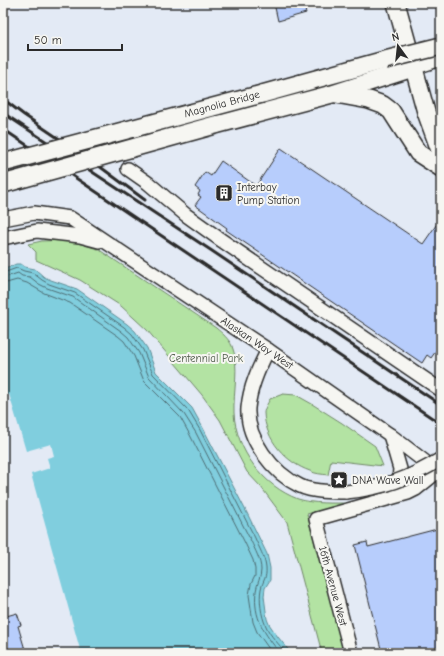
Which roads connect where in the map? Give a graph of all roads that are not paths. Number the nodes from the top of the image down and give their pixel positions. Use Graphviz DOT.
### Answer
graph roads {
  1 [pos="396,3"];
  2 [pos="441,46"];
  3 [pos="441,58"];
  4 [pos="413,68"];
  5 [pos="332,94"];
  6 [pos="441,153"];
  7 [pos="5,164"];
  8 [pos="441,168"];
  9 [pos="128,169"];
  10 [pos="3,184"];
  11 [pos="54,215"];
  12 [pos="3,219"];
  13 [pos="53,233"];
  14 [pos="3,238"];
  15 [pos="110,245"];
  16 [pos="268,350"];
  17 [pos="441,390"];
  18 [pos="390,435"];
  19 [pos="440,468"];
  20 [pos="393,498"];
  21 [pos="351,653"];
  1 -- 4 [label="main road"];
  2 -- 7 [label="main road, Magnolia Bridge, bridge"];
  3 -- 4 [label="street"];
  4 -- 5 [label="main road, Magnolia Bridge"];
  4 -- 6 [label="main road"];
  5 -- 8 [label="main road"];
  5 -- 10 [label="main road, Magnolia Bridge, bridge"];
  9 -- 17 [label="street"];
  11 -- 12 [label="street"];
  11 -- 13 [label="street"];
  11 -- 15 [label="street, Alaskan Way West"];
  13 -- 14 [label="street"];
  13 -- 15 [label="street"];
  15 -- 16 [label="street, Alaskan Way West"];
  16 -- 18 [label="street, Alaskan Way West"];
  16 -- 19 [label="street, bridge"];
  18 -- 19 [label="street, Alaskan Way West"];
  18 -- 20 [label="street"];
  19 -- 20 [label="street"];
  20 -- 21 [label="street, 16th Avenue West"];
}
